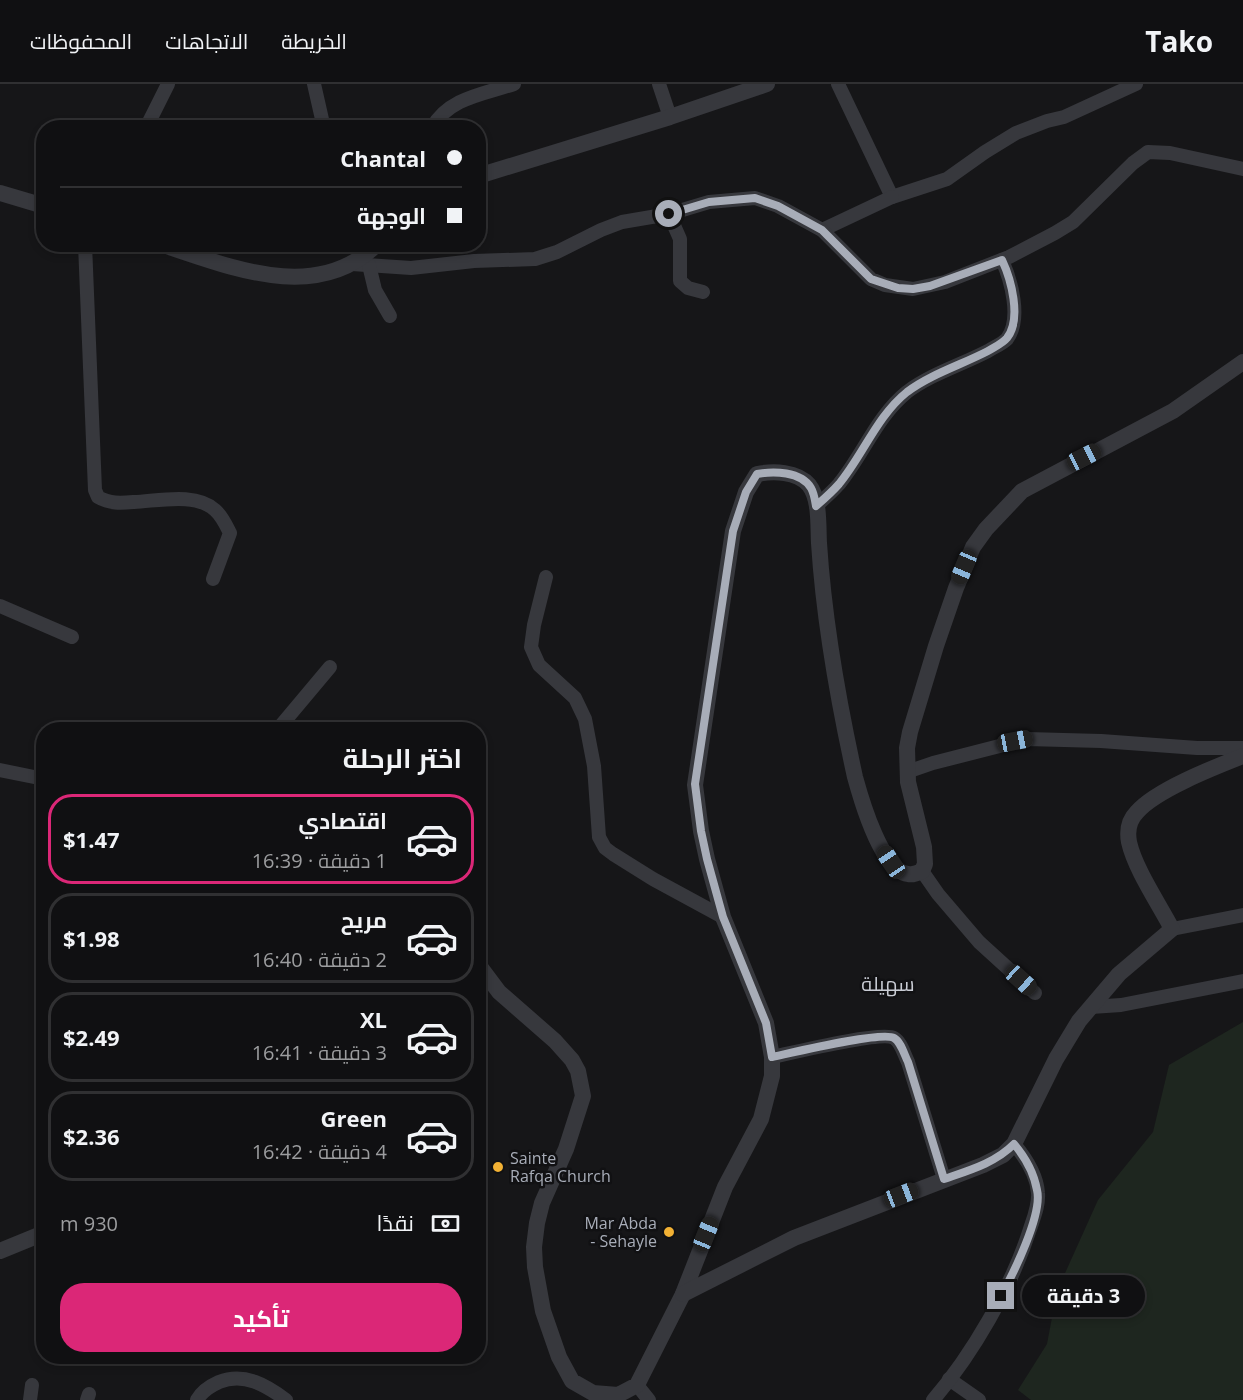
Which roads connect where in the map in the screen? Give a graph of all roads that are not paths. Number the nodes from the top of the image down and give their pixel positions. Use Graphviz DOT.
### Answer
graph roads {
  1 [pos="168,84"];
  2 [pos="314,84"];
  3 [pos="514,84"];
  4 [pos="659,84"];
  5 [pos="767,84"];
  6 [pos="838,84"];
  7 [pos="1136,84"];
  8 [pos="670,117"];
  9 [pos="150,120"];
  10 [pos="322,120"];
  11 [pos="437,120"];
  12 [pos="1243,169"];
  13 [pos="486,174"];
  14 [pos="0,193"];
  15 [pos="891,197"];
  16 [pos="36,204"];
  17 [pos="669,214"];
  18 [pos="822,230"];
  19 [pos="85,252"];
  20 [pos="186,252"];
  21 [pos="366,252"];
  22 [pos="1002,260"];
  23 [pos="352,264"];
  24 [pos="369,265"];
  25 [pos="704,292"];
  26 [pos="390,316"];
  27 [pos="1243,362"];
  28 [pos="816,506"];
  29 [pos="546,577"];
  30 [pos="213,579"];
  31 [pos="0,606"];
  32 [pos="72,637"];
  33 [pos="330,667"];
  34 [pos="284,722"];
  35 [pos="1243,748"];
  36 [pos="1243,756"];
  37 [pos="0,770"];
  38 [pos="907,772"];
  39 [pos="36,777"];
  40 [pos="922,871"];
  41 [pos="1243,915"];
  42 [pos="723,917"];
  43 [pos="1173,929"];
  44 [pos="486,975"];
  45 [pos="1243,981"];
  46 [pos="1035,993"];
  47 [pos="1091,1007"];
  48 [pos="772,1057"];
  49 [pos="1014,1144"];
  50 [pos="944,1179"];
  51 [pos="36,1236"];
  52 [pos="0,1251"];
  53 [pos="683,1294"];
  54 [pos="949,1379"];
  55 [pos="32,1385"];
  56 [pos="637,1385"];
  57 [pos="591,1396"];
  58 [pos="30,1400"];
  59 [pos="197,1400"];
  60 [pos="286,1400"];
  61 [pos="649,1400"];
  62 [pos="933,1400"];
  63 [pos="979,1400"];
  1 -- 9 [label="street"];
  2 -- 10 [label="street"];
  3 -- 11 [label="street"];
  4 -- 8 [label="street"];
  5 -- 8 [label="street"];
  6 -- 15 [label="street"];
  7 -- 15 [label="street"];
  8 -- 13 [label="street"];
  12 -- 22 [label="street"];
  14 -- 16 [label="street"];
  15 -- 18 [label="street"];
  17 -- 18 [label="street"];
  17 -- 24 [label="street"];
  17 -- 25 [label="street"];
  18 -- 22 [label="street"];
  19 -- 30 [label="street"];
  20 -- 23 [label="street"];
  21 -- 23 [label="street"];
  22 -- 28 [label="street"];
  23 -- 24 [label="street"];
  24 -- 26 [label="street"];
  27 -- 38 [label="street"];
  28 -- 40 [label="street"];
  28 -- 42 [label="street"];
  29 -- 42 [label="street"];
  31 -- 32 [label="street"];
  33 -- 34 [label="street"];
  35 -- 38 [label="street"];
  36 -- 43 [label="street"];
  37 -- 39 [label="street"];
  38 -- 40 [label="street"];
  40 -- 46 [label="street"];
  41 -- 43 [label="street"];
  42 -- 48 [label="street"];
  43 -- 47 [label="street"];
  44 -- 57 [label="street"];
  45 -- 47 [label="street"];
  47 -- 49 [label="street"];
  48 -- 50 [label="street"];
  48 -- 53 [label="street"];
  49 -- 50 [label="street"];
  49 -- 54 [label="street"];
  50 -- 53 [label="street"];
  51 -- 52 [label="street"];
  53 -- 56 [label="street"];
  54 -- 62 [label="street"];
  54 -- 63 [label="street"];
  55 -- 58 [label="street"];
  56 -- 57 [label="street"];
  56 -- 61 [label="street"];
  59 -- 60 [label="street"];
}
